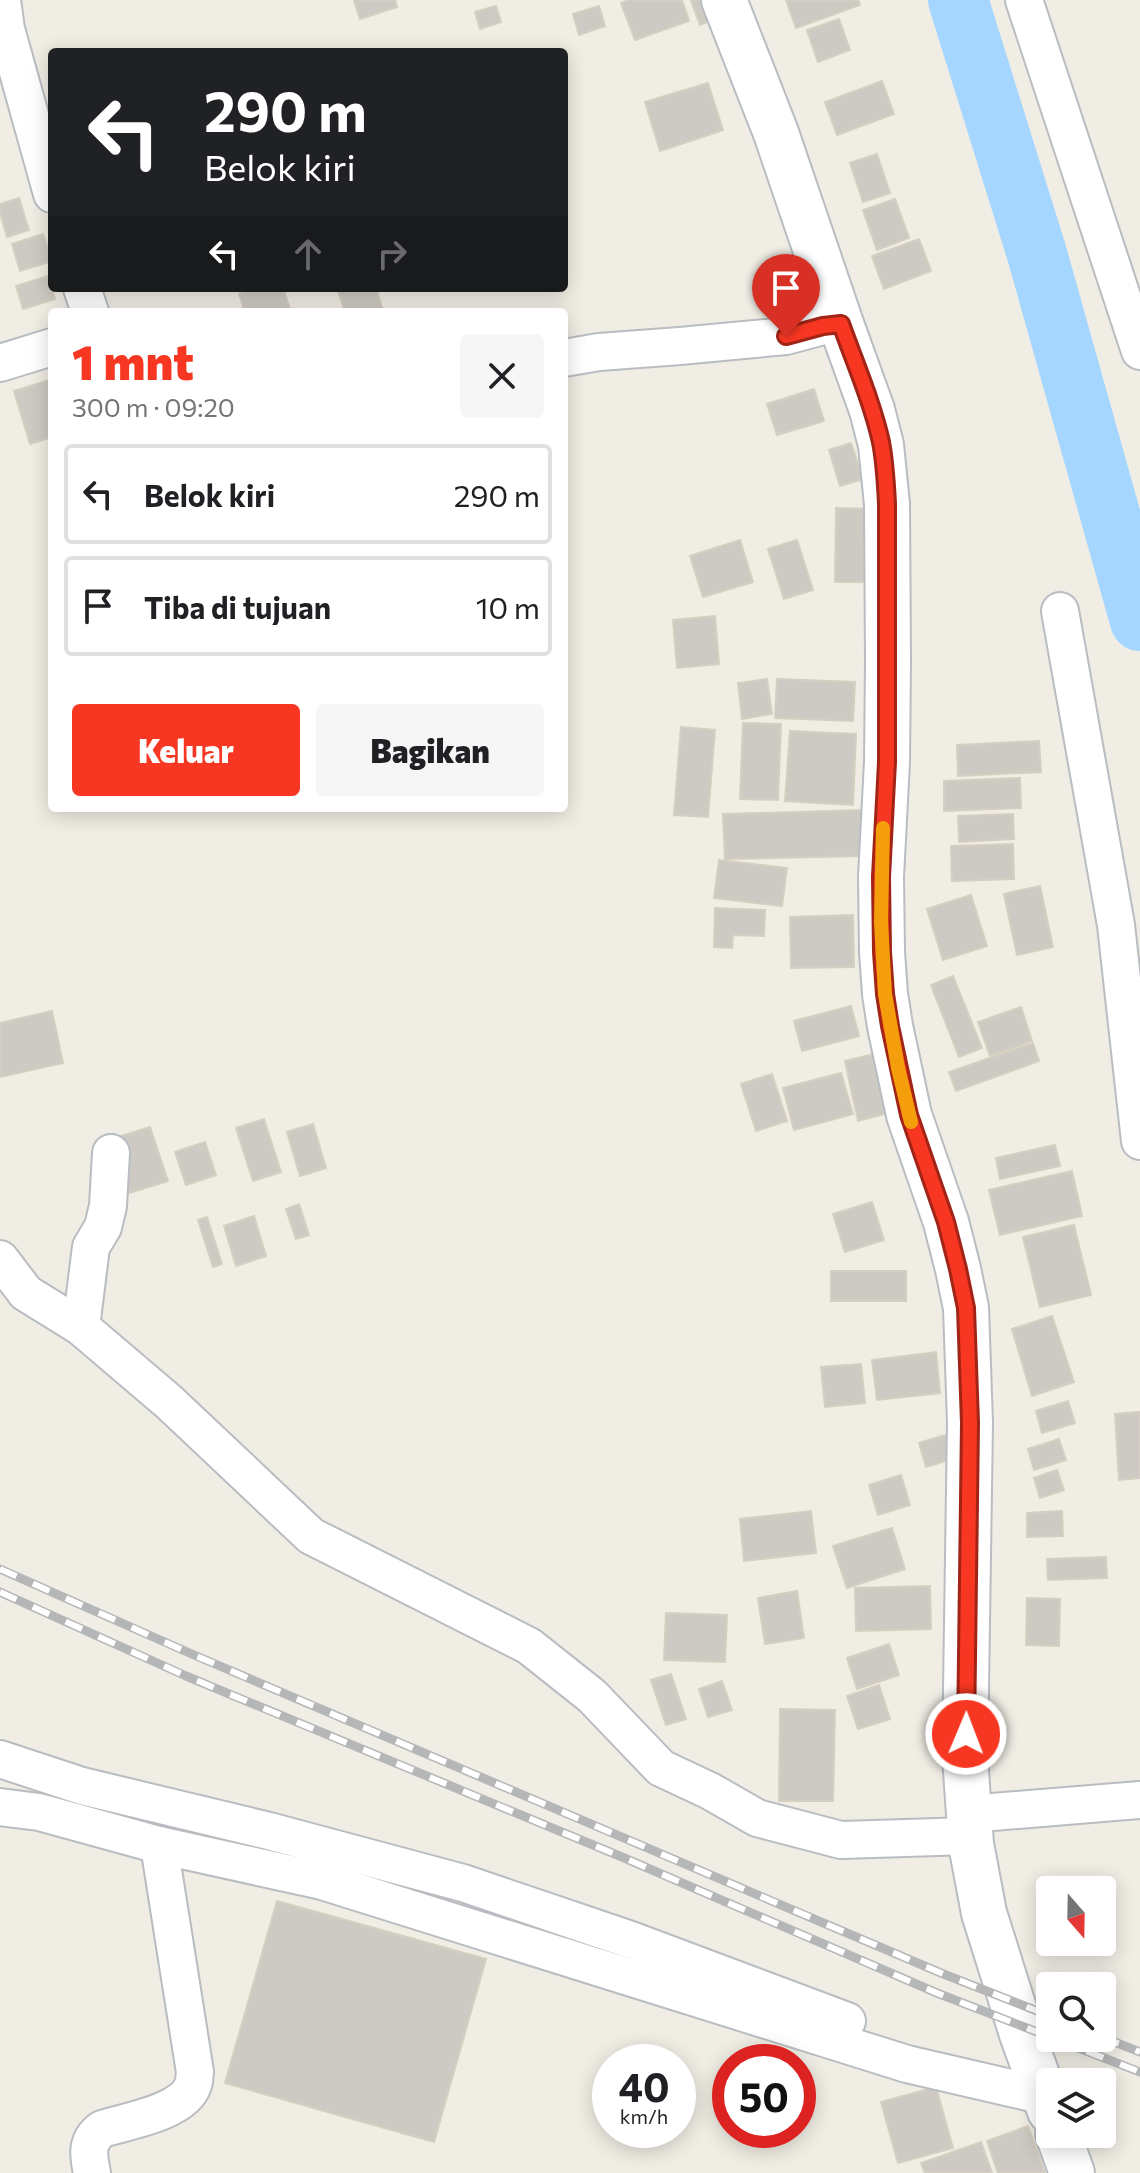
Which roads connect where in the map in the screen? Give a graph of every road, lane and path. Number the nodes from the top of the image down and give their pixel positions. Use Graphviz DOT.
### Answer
graph roads {
  1 [pos="2,0"];
  2 [pos="724,0"];
  3 [pos="1024,0"];
  4 [pos="48,180"];
  5 [pos="841,324"];
  6 [pos="48,348"];
  7 [pos="1140,351"];
  8 [pos="568,357"];
  9 [pos="0,363"];
  10 [pos="1060,611"];
  11 [pos="1140,1141"];
  12 [pos="111,1153"];
  13 [pos="0,1259"];
  14 [pos="81,1327"];
  15 [pos="0,1759"];
  16 [pos="1140,1800"];
  17 [pos="0,1807"];
  18 [pos="969,1825"];
  19 [pos="159,1845"];
  20 [pos="1036,2068"];
  21 [pos="1036,2098"];
  22 [pos="1036,2101"];
  23 [pos="1063,2148"];
  24 [pos="92,2173"];
  25 [pos="1072,2173"];
  1 -- 4 [label="street"];
  2 -- 5 [label="main road"];
  3 -- 7 [label="street"];
  5 -- 8 [label="street"];
  5 -- 18 [label="main road"];
  6 -- 9 [label="street"];
  10 -- 11 [label="street"];
  12 -- 14 [label="street"];
  13 -- 14 [label="street"];
  14 -- 18 [label="street"];
  15 -- 21 [label="street"];
  16 -- 18 [label="street"];
  17 -- 19 [label="street"];
  18 -- 20 [label="main road"];
  19 -- 22 [label="street"];
  19 -- 24 [label="street"];
  23 -- 25 [label="main road"];
}
